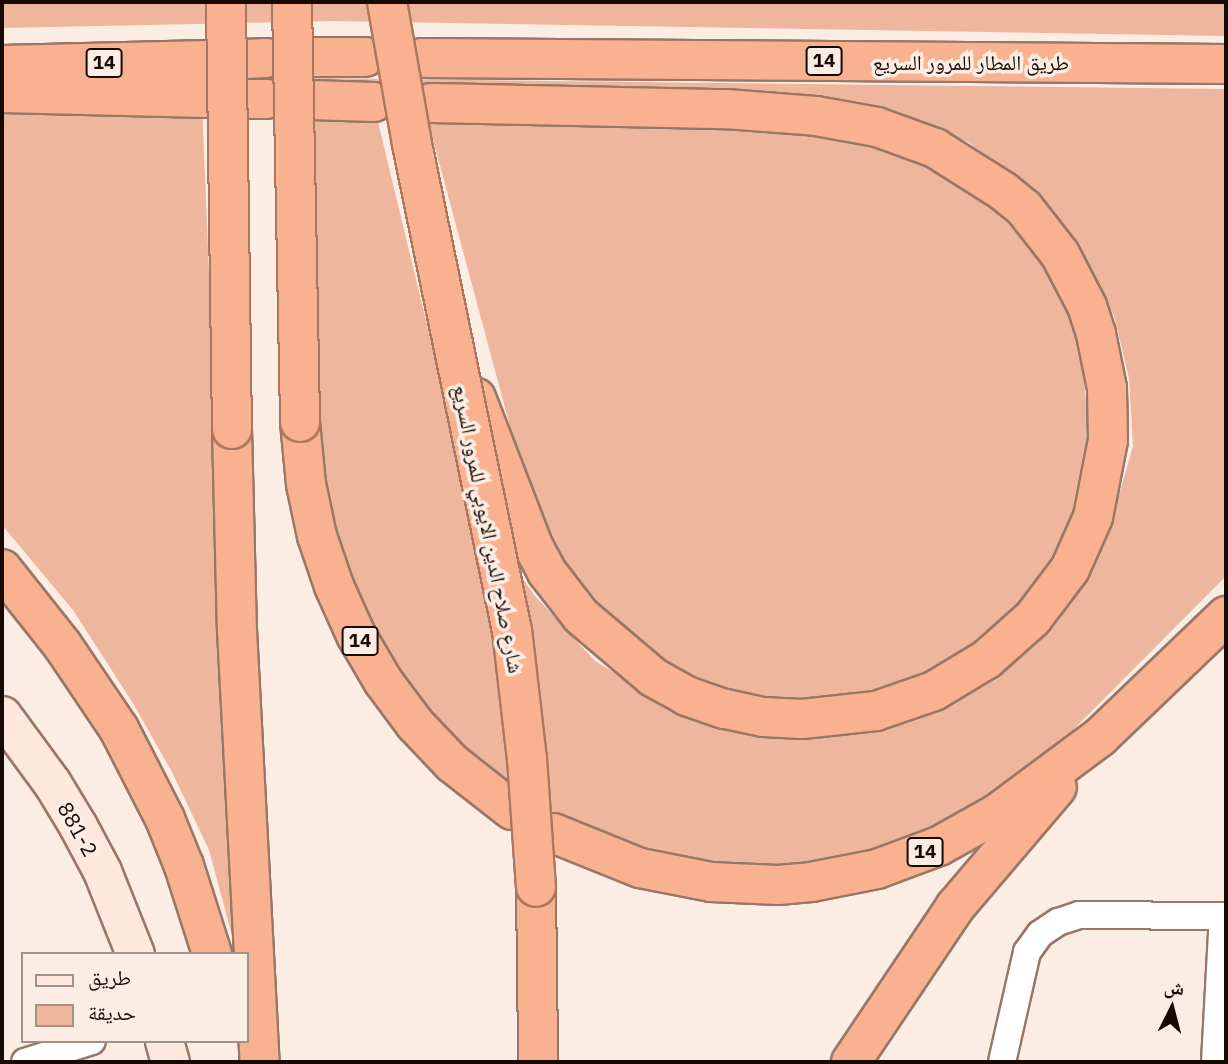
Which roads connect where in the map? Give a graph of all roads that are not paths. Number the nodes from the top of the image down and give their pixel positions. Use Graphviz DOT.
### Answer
graph roads {
  1 [pos="226,2"];
  2 [pos="292,2"];
  3 [pos="387,2"];
  4 [pos="310,57"];
  5 [pos="366,57"];
  6 [pos="422,58"];
  7 [pos="207,60"];
  8 [pos="1226,64"];
  9 [pos="2,65"];
  10 [pos="2,93"];
  11 [pos="207,98"];
  12 [pos="311,100"];
  13 [pos="374,102"];
  14 [pos="431,103"];
  15 [pos="450,327"];
  16 [pos="2,569"];
  17 [pos="1226,617"];
  18 [pos="2,715"];
  19 [pos="1100,737"];
  20 [pos="512,810"];
  21 [pos="552,833"];
  22 [pos="1224,916"];
  23 [pos="134,952"];
  24 [pos="211,952"];
  25 [pos="86,1043"];
  26 [pos="165,1043"];
  27 [pos="231,1043"];
  28 [pos="30,1061"];
  29 [pos="170,1062"];
  30 [pos="236,1062"];
  31 [pos="260,1062"];
  32 [pos="538,1062"];
  33 [pos="851,1062"];
  34 [pos="1002,1062"];
  35 [pos="1216,1062"];
  1 -- 31 [label="highway, bridge"];
  2 -- 20 [label="highway, 14, bridge"];
  3 -- 15 [label="highway, شارع صلاح الدين الايوبي للمرور السريع, bridge"];
  4 -- 5 [label="highway"];
  6 -- 8 [label="highway, طريق المطار للمرور السريع / 14"];
  7 -- 9 [label="highway, 14"];
  10 -- 11 [label="highway"];
  12 -- 13 [label="highway"];
  14 -- 15 [label="highway, bridge"];
  15 -- 32 [label="highway, شارع صلاح الدين الايوبي للمرور السريع, bridge"];
  16 -- 24 [label="highway"];
  17 -- 19 [label="highway, 14"];
  18 -- 23 [label="street, 881-2"];
  19 -- 21 [label="highway, 14"];
  19 -- 33 [label="highway"];
  22 -- 34 [label="street"];
  22 -- 35 [label="street"];
  25 -- 28 [label="street"];
  26 -- 29 [label="street"];
  27 -- 30 [label="highway"];
}
